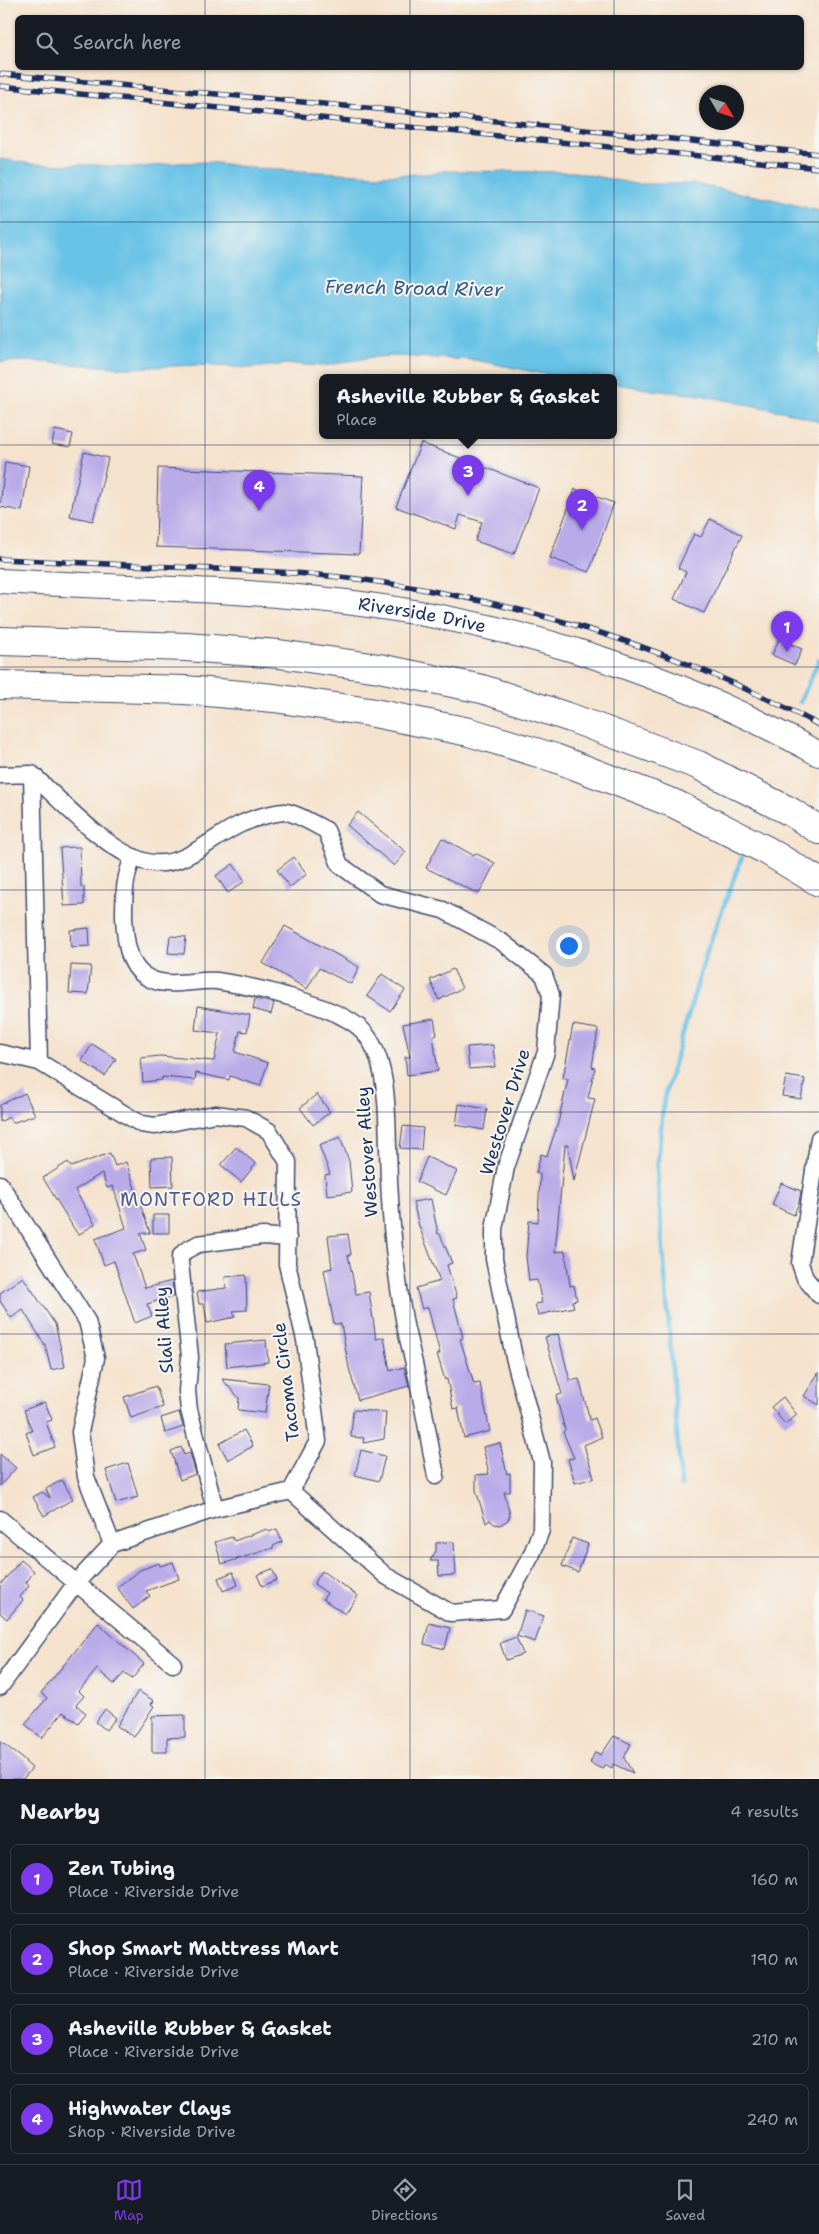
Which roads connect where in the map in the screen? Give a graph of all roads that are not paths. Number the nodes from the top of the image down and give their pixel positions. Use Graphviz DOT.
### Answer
graph roads {
  1 [pos="0,581"];
  2 [pos="0,641"];
  3 [pos="0,685"];
  4 [pos="819,754"];
  5 [pos="32,774"];
  6 [pos="0,775"];
  7 [pos="819,830"];
  8 [pos="134,857"];
  9 [pos="819,882"];
  10 [pos="0,1053"];
  11 [pos="39,1062"];
  12 [pos="819,1138"];
  13 [pos="0,1184"];
  14 [pos="288,1238"];
  15 [pos="819,1295"];
  16 [pos="436,1476"];
  17 [pos="291,1491"];
  18 [pos="215,1509"];
  19 [pos="0,1519"];
  20 [pos="112,1544"];
  21 [pos="76,1583"];
  22 [pos="173,1664"];
  23 [pos="0,1687"];
  1 -- 4 [label="main road, Riverside Drive"];
  2 -- 7 [label="highway"];
  3 -- 9 [label="highway"];
  5 -- 6 [label="street"];
  5 -- 8 [label="street, Westover Drive"];
  5 -- 11 [label="street"];
  8 -- 16 [label="street, Westover Alley"];
  8 -- 17 [label="street, Westover Drive"];
  10 -- 11 [label="street, Tacoma Circle"];
  11 -- 14 [label="street, Tacoma Circle"];
  12 -- 15 [label="street"];
  13 -- 20 [label="street"];
  14 -- 17 [label="street, Tacoma Circle"];
  14 -- 18 [label="street, Slali Alley"];
  17 -- 18 [label="street"];
  18 -- 20 [label="street"];
  19 -- 21 [label="street"];
  20 -- 21 [label="street"];
  21 -- 22 [label="street"];
  21 -- 23 [label="street"];
}
